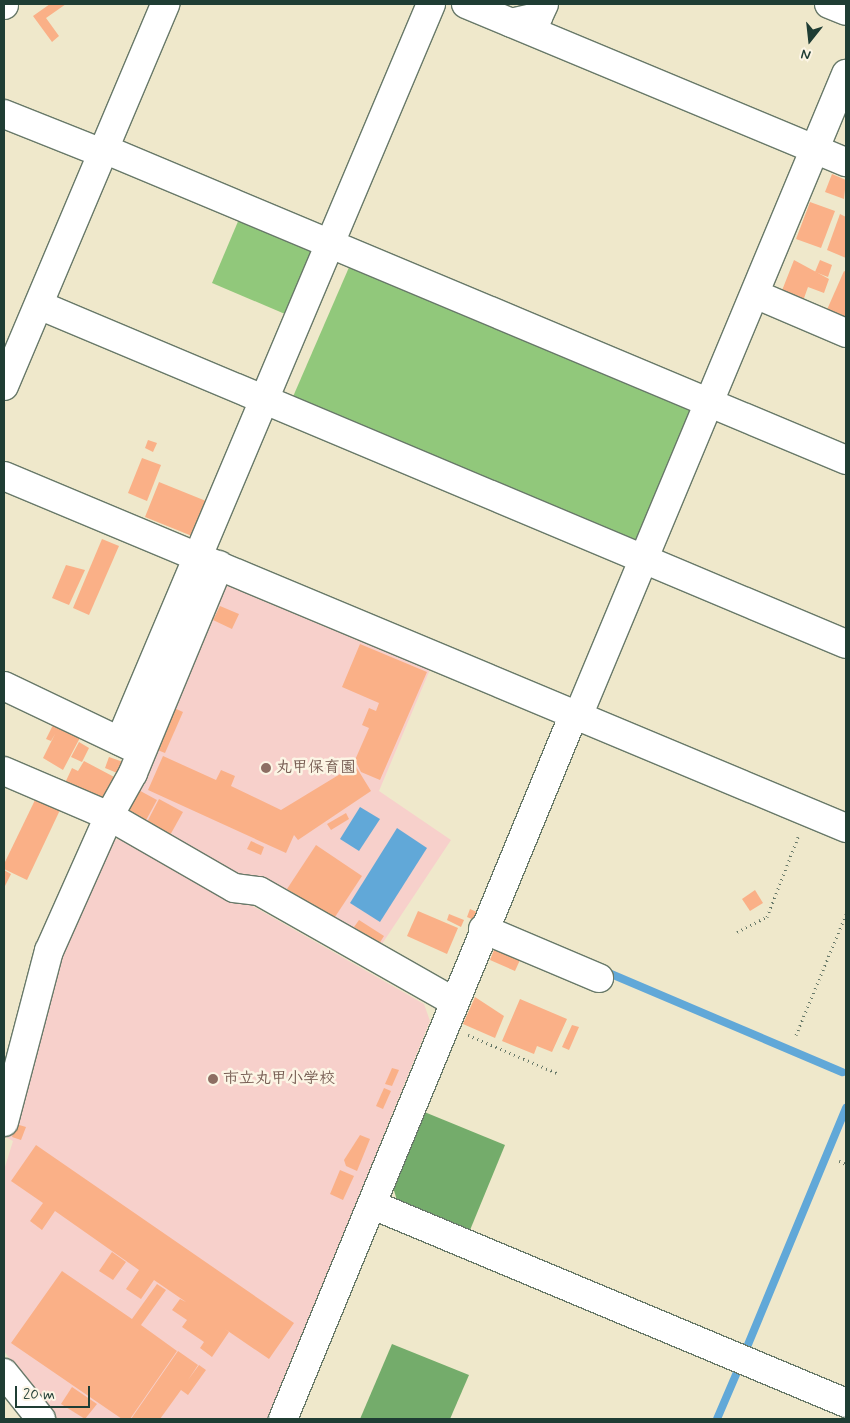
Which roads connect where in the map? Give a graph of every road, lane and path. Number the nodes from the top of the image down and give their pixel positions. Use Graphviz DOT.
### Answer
graph roads {
  1 [pos="165,4"];
  2 [pos="431,4"];
  3 [pos="466,4"];
  4 [pos="544,4"];
  5 [pos="829,4"];
  6 [pos="846,11"];
  7 [pos="510,22"];
  8 [pos="846,74"];
  9 [pos="4,114"];
  10 [pos="816,149"];
  11 [pos="103,151"];
  12 [pos="846,162"];
  13 [pos="330,242"];
  14 [pos="755,294"];
  15 [pos="38,305"];
  16 [pos="846,333"];
  17 [pos="4,386"];
  18 [pos="264,400"];
  19 [pos="709,402"];
  20 [pos="846,460"];
  21 [pos="4,476"];
  22 [pos="643,559"];
  23 [pos="209,560"];
  24 [pos="846,644"];
  25 [pos="4,686"];
  26 [pos="576,715"];
  27 [pos="131,746"];
  28 [pos="4,771"];
  29 [pos="808,812"];
  30 [pos="109,816"];
  31 [pos="846,828"];
  32 [pos="846,914"];
  33 [pos="483,929"];
  34 [pos="737,932"];
  35 [pos="599,978"];
  36 [pos="448,1013"];
  37 [pos="796,1035"];
  38 [pos="558,1073"];
  39 [pos="4,1122"];
  40 [pos="839,1161"];
  41 [pos="846,1164"];
  42 [pos="373,1205"];
  43 [pos="4,1373"];
  44 [pos="846,1403"];
  45 [pos="41,1419"];
  46 [pos="283,1419"];
  1 -- 11 [label="street"];
  2 -- 13 [label="street"];
  3 -- 7 [label="street"];
  4 -- 7 [label="street"];
  5 -- 6 [label="street"];
  7 -- 10 [label="street"];
  8 -- 10 [label="street"];
  9 -- 11 [label="street"];
  10 -- 12 [label="street"];
  10 -- 14 [label="street"];
  11 -- 13 [label="street"];
  11 -- 15 [label="street"];
  13 -- 18 [label="street"];
  13 -- 19 [label="street"];
  14 -- 16 [label="street"];
  14 -- 19 [label="street"];
  15 -- 17 [label="street"];
  15 -- 18 [label="street"];
  18 -- 22 [label="street"];
  18 -- 23 [label="street"];
  19 -- 20 [label="street"];
  19 -- 22 [label="street"];
  21 -- 23 [label="street"];
  22 -- 24 [label="street"];
  22 -- 26 [label="street"];
  23 -- 26 [label="street"];
  23 -- 27 [label="street"];
  25 -- 27 [label="street"];
  26 -- 29 [label="street"];
  26 -- 33 [label="street"];
  27 -- 30 [label="street"];
  28 -- 30 [label="street"];
  29 -- 31 [label="street"];
  29 -- 34 [label="path"];
  30 -- 36 [label="street"];
  30 -- 39 [label="street"];
  32 -- 37 [label="path"];
  33 -- 35 [label="street"];
  33 -- 36 [label="street"];
  36 -- 38 [label="path"];
  36 -- 42 [label="street"];
  40 -- 41 [label="path"];
  42 -- 44 [label="street"];
  42 -- 46 [label="street"];
  43 -- 45 [label="street"];
}
